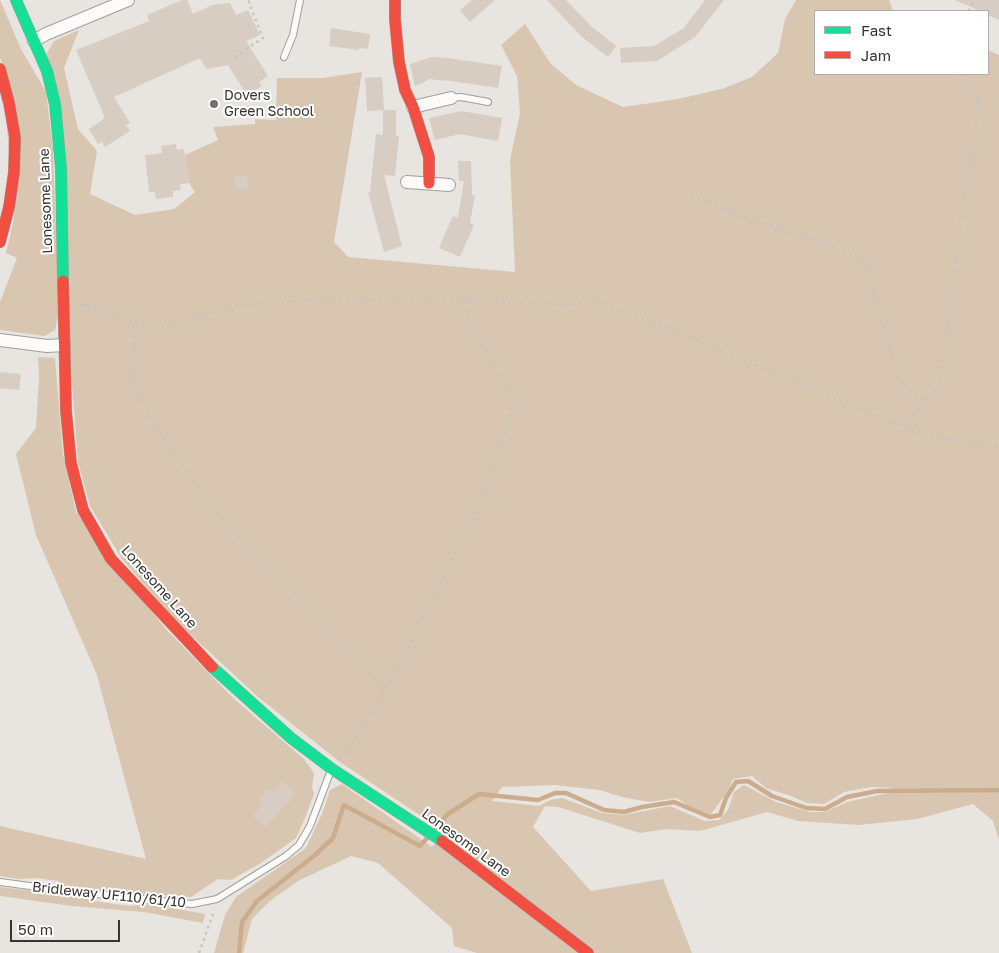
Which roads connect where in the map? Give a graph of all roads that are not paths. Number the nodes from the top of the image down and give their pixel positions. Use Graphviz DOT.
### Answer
graph roads {
  1 [pos="16,0"];
  2 [pos="128,0"];
  3 [pos="300,0"];
  4 [pos="395,0"];
  5 [pos="34,41"];
  6 [pos="284,57"];
  7 [pos="0,69"];
  8 [pos="451,98"];
  9 [pos="488,102"];
  10 [pos="413,107"];
  11 [pos="407,182"];
  12 [pos="429,183"];
  13 [pos="449,185"];
  14 [pos="0,242"];
  15 [pos="0,340"];
  16 [pos="64,345"];
  17 [pos="332,769"];
  18 [pos="0,882"];
  19 [pos="588,953"];
  1 -- 5 [label="street, Lonesome Lane"];
  2 -- 5 [label="street"];
  3 -- 6 [label="lane"];
  4 -- 10 [label="street"];
  5 -- 16 [label="street, Lonesome Lane"];
  7 -- 14 [label="street"];
  8 -- 9 [label="lane"];
  8 -- 10 [label="street"];
  10 -- 12 [label="street"];
  11 -- 12 [label="street"];
  12 -- 13 [label="street"];
  15 -- 16 [label="street"];
  16 -- 17 [label="street, Lonesome Lane"];
  17 -- 18 [label="lane, Bridleway UF110/61/10"];
  17 -- 19 [label="street, Lonesome Lane"];
}
